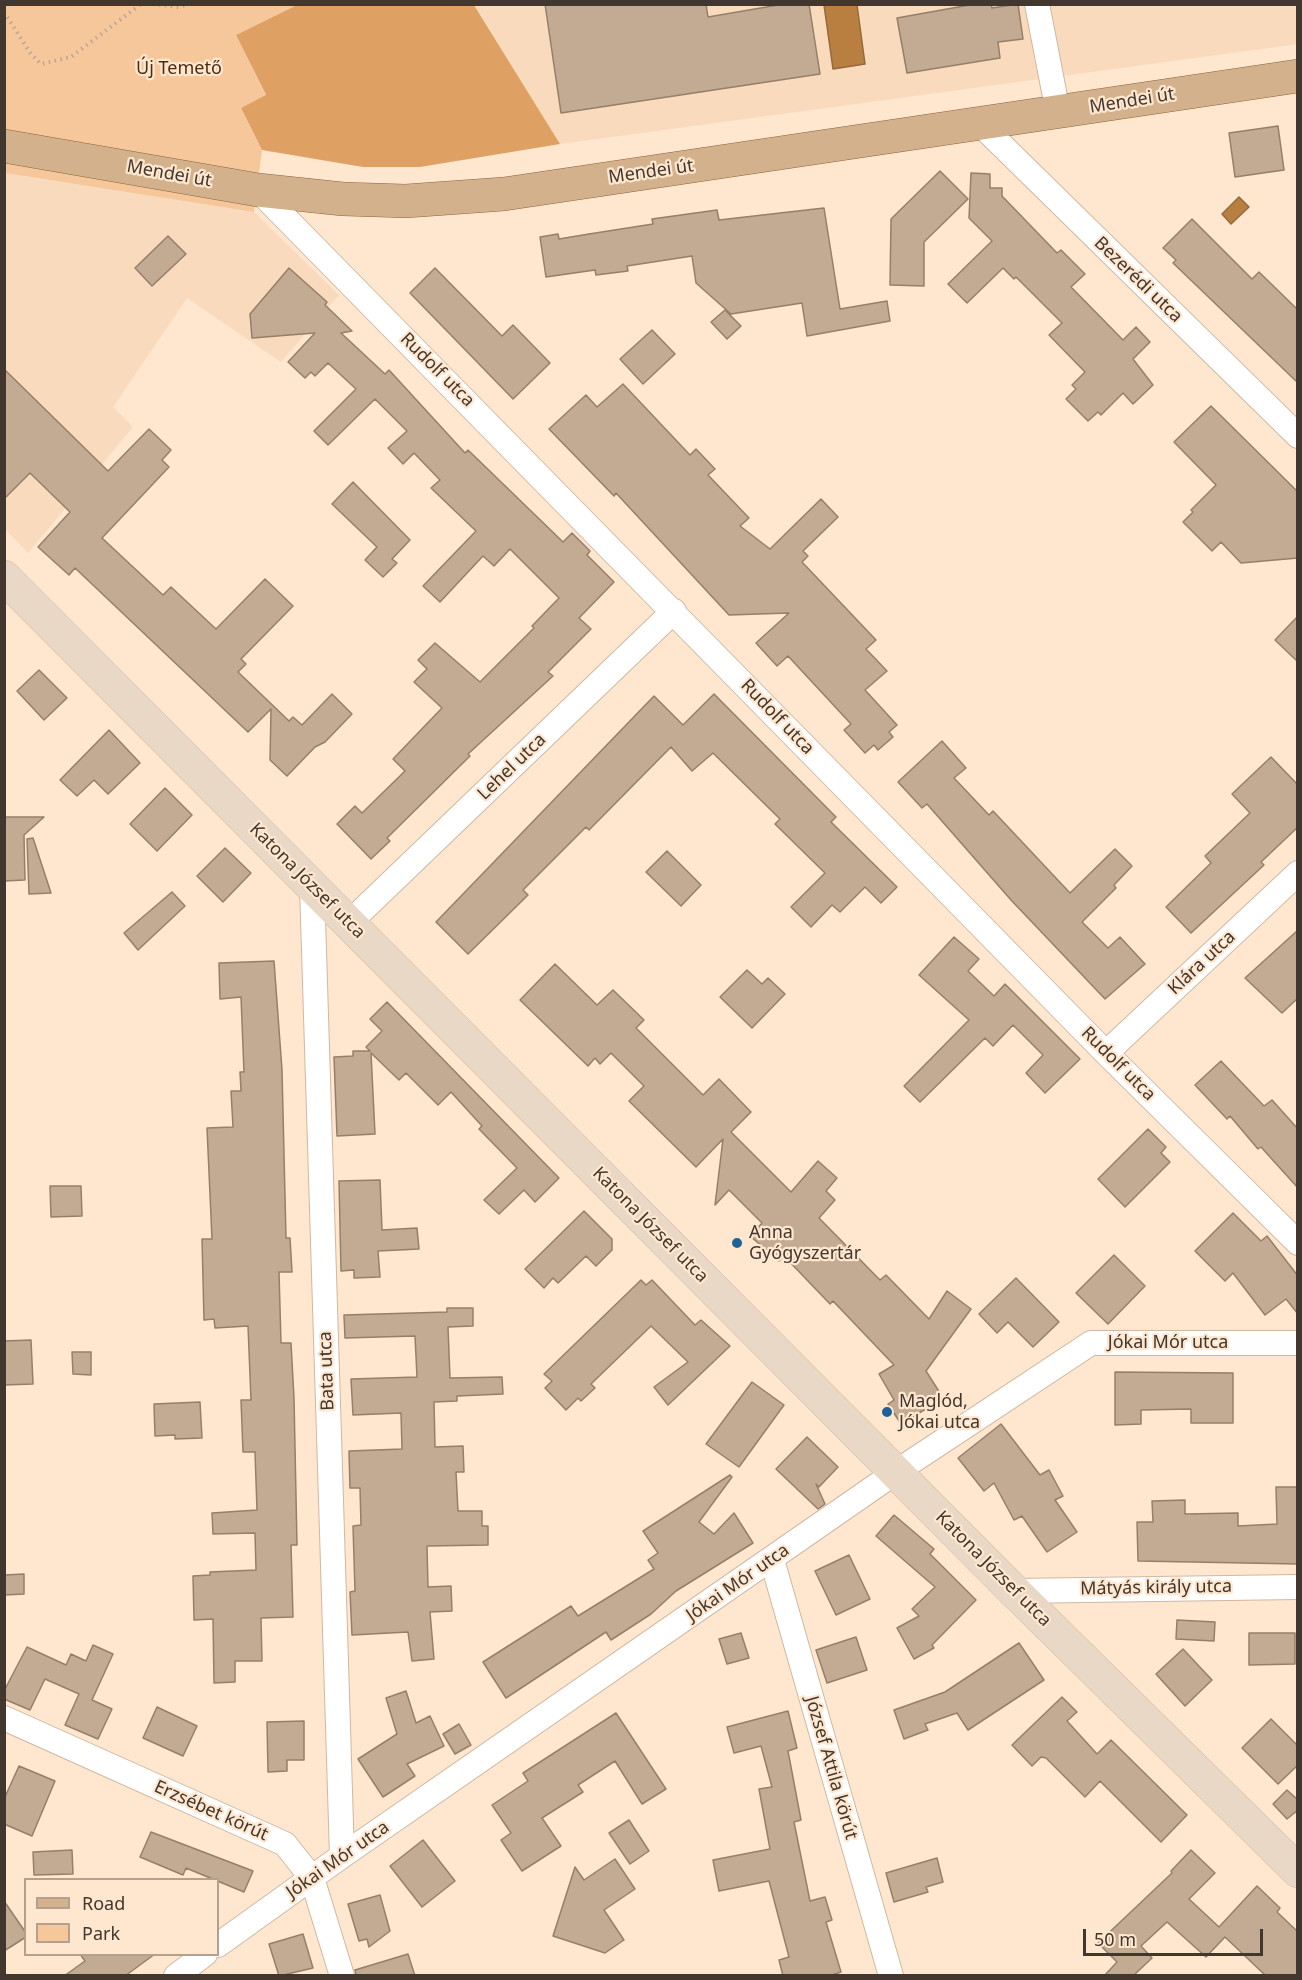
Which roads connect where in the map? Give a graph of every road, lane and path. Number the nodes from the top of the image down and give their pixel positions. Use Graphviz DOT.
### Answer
graph roads {
  1 [pos="141,4"];
  2 [pos="153,4"];
  3 [pos="188,4"];
  4 [pos="1037,4"];
  5 [pos="4,12"];
  6 [pos="1298,76"];
  7 [pos="1058,112"];
  8 [pos="980,123"];
  9 [pos="4,146"];
  10 [pos="258,189"];
  11 [pos="1298,436"];
  12 [pos="4,577"];
  13 [pos="674,611"];
  14 [pos="1298,873"];
  15 [pos="312,886"];
  16 [pos="350,923"];
  17 [pos="1106,1053"];
  18 [pos="1298,1243"];
  19 [pos="1298,1343"];
  20 [pos="896,1472"];
  21 [pos="772,1560"];
  22 [pos="1298,1587"];
  23 [pos="1014,1591"];
  24 [pos="4,1718"];
  25 [pos="342,1856"];
  26 [pos="1298,1871"];
  27 [pos="312,1878"];
  28 [pos="219,1945"];
  29 [pos="202,1956"];
  30 [pos="176,1976"];
  31 [pos="342,1976"];
  32 [pos="891,1976"];
  1 -- 5 [label="path"];
  2 -- 3 [label="path"];
  4 -- 7 [label="street"];
  6 -- 7 [label="main road, Mendei út"];
  7 -- 8 [label="main road, Mendei út"];
  8 -- 10 [label="main road, Mendei út"];
  8 -- 11 [label="street, Bezerédi utca"];
  9 -- 10 [label="main road, Mendei út"];
  10 -- 13 [label="street, Rudolf utca"];
  12 -- 15 [label="main road, Katona József utca"];
  13 -- 16 [label="street, Lehel utca"];
  13 -- 17 [label="street, Rudolf utca"];
  14 -- 17 [label="street, Klára utca"];
  15 -- 16 [label="main road, Katona József utca"];
  15 -- 25 [label="street, Bata utca"];
  16 -- 20 [label="main road, Katona József utca"];
  17 -- 18 [label="street, Rudolf utca"];
  19 -- 20 [label="street, Jókai Mór utca"];
  20 -- 21 [label="street, Jókai Mór utca"];
  20 -- 23 [label="main road, Katona József utca"];
  21 -- 25 [label="street, Jókai Mór utca"];
  21 -- 32 [label="street, József Attila körút"];
  22 -- 23 [label="street, Mátyás király utca"];
  23 -- 26 [label="main road, Katona József utca"];
  24 -- 27 [label="street, Erzsébet körút"];
  25 -- 27 [label="street, Jókai Mór utca"];
  27 -- 28 [label="street, Jókai Mór utca"];
  27 -- 31 [label="street, Erzsébet körút"];
  29 -- 30 [label="street"];
}
